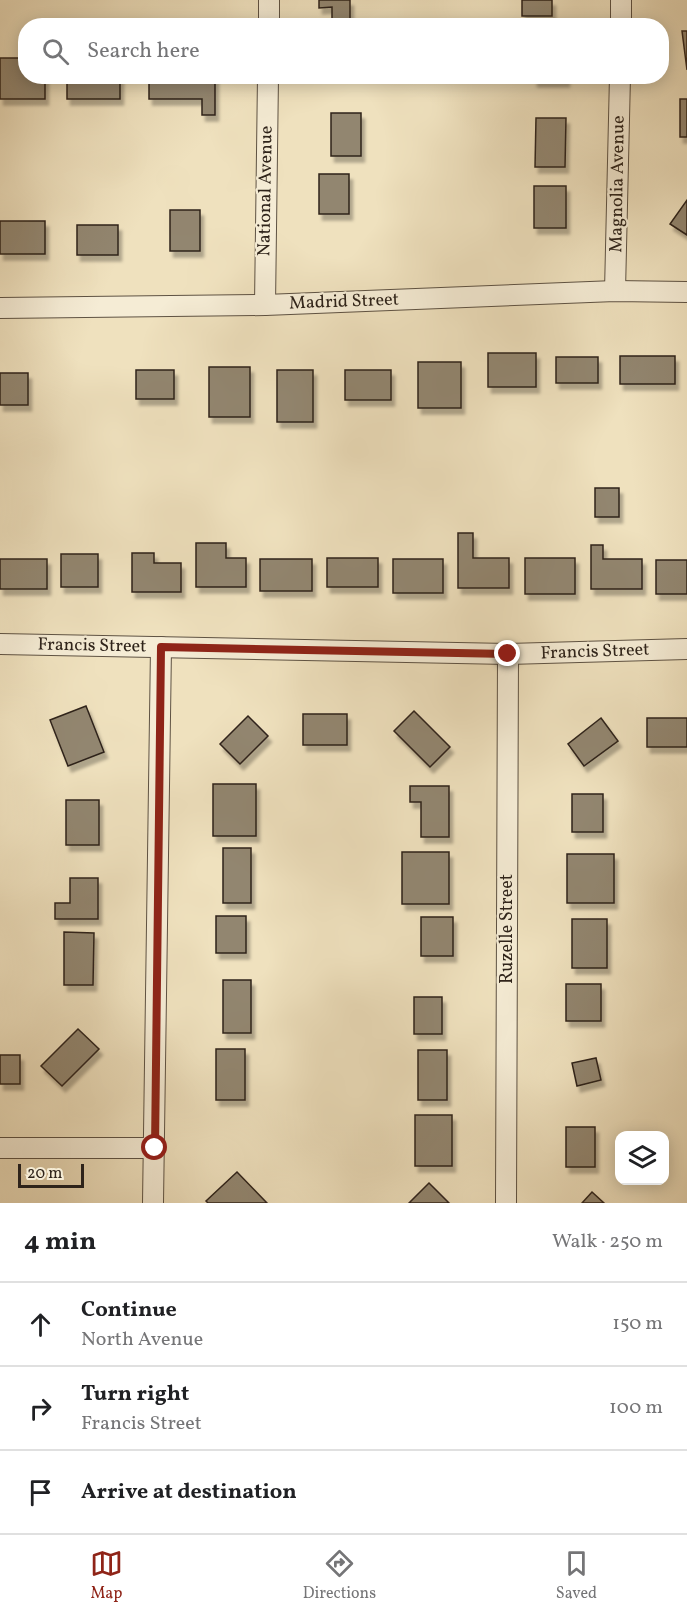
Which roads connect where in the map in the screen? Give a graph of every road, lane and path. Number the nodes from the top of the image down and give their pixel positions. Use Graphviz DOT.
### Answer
graph roads {
  1 [pos="269,0"];
  2 [pos="621,0"];
  3 [pos="269,18"];
  4 [pos="621,18"];
  5 [pos="268,84"];
  6 [pos="620,84"];
  7 [pos="615,291"];
  8 [pos="687,292"];
  9 [pos="265,304"];
  10 [pos="0,308"];
  11 [pos="0,644"];
  12 [pos="161,647"];
  13 [pos="687,650"];
  14 [pos="508,654"];
  15 [pos="0,1148"];
  16 [pos="155,1148"];
  17 [pos="153,1203"];
  18 [pos="506,1203"];
  1 -- 3 [label="street"];
  2 -- 4 [label="street"];
  5 -- 9 [label="street, National Avenue"];
  6 -- 7 [label="street, Magnolia Avenue"];
  7 -- 8 [label="street, Madrid Street"];
  7 -- 9 [label="street, Madrid Street"];
  9 -- 10 [label="street, Madrid Street"];
  11 -- 12 [label="street, Francis Street"];
  12 -- 14 [label="street, Francis Street"];
  12 -- 16 [label="street"];
  13 -- 14 [label="street, Francis Street"];
  14 -- 18 [label="street, Ruzelle Street"];
  15 -- 16 [label="street"];
  16 -- 17 [label="street"];
}
